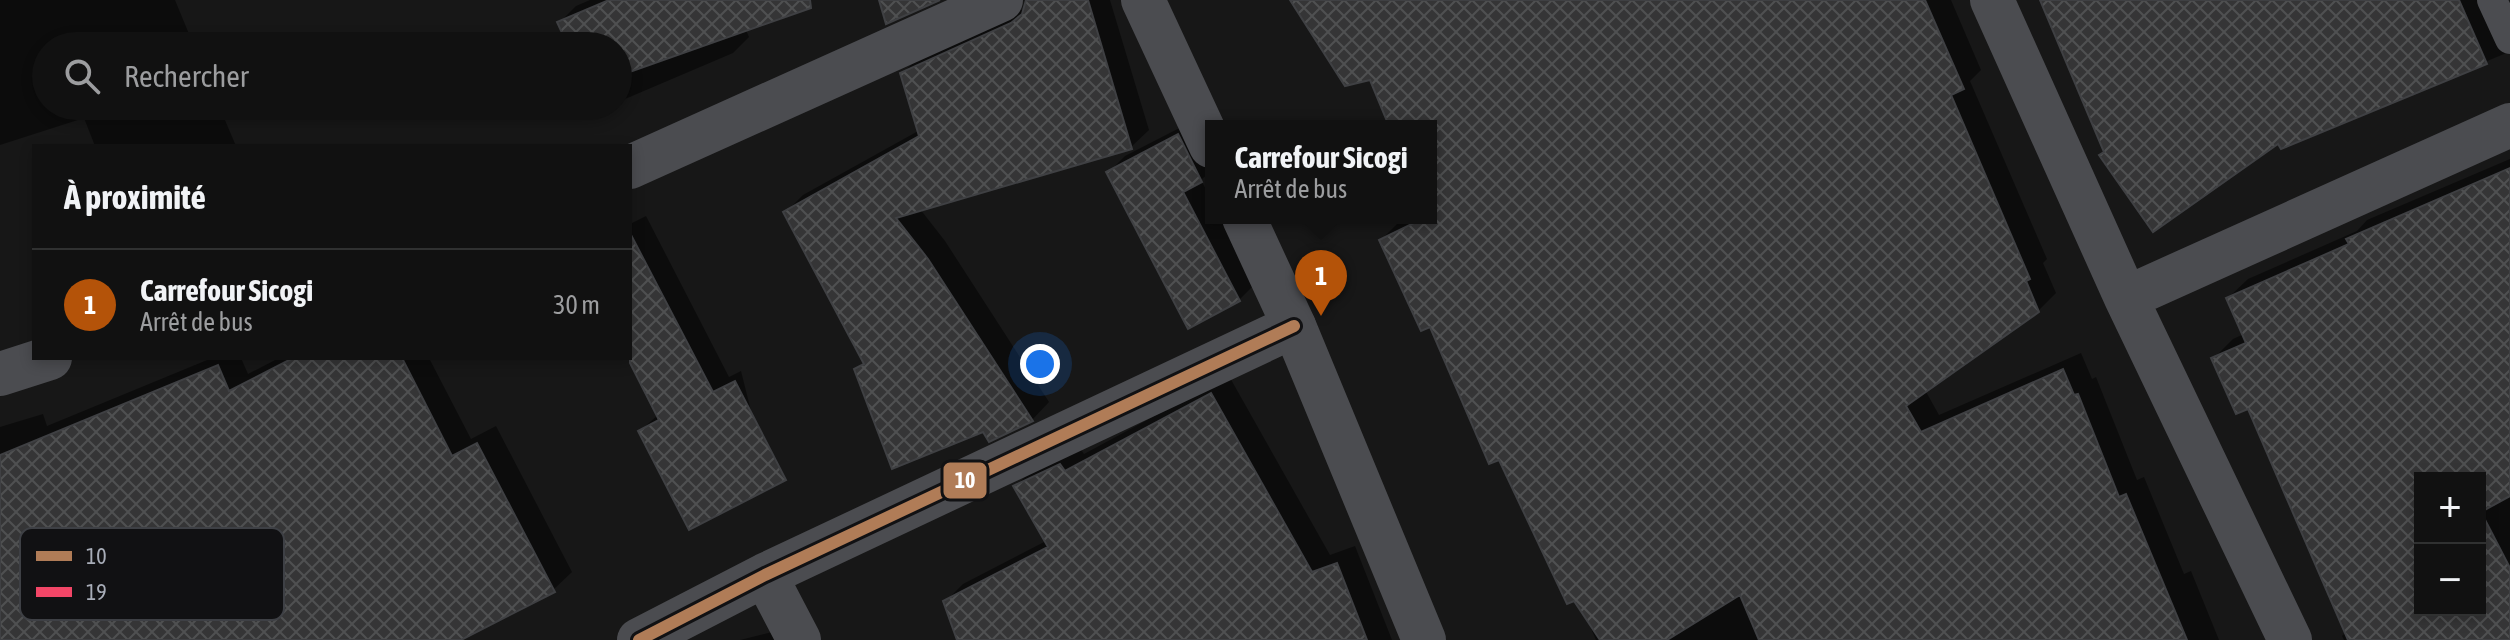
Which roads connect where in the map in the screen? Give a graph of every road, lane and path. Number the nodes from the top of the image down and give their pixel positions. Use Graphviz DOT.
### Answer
graph roads {
  1 [pos="1001,0"];
  2 [pos="1143,0"];
  3 [pos="1992,0"];
  4 [pos="2492,0"];
  5 [pos="2510,39"];
  6 [pos="2510,125"];
  7 [pos="1205,133"];
  8 [pos="632,166"];
  9 [pos="1247,224"];
  10 [pos="2126,298"];
  11 [pos="1294,326"];
  12 [pos="44,360"];
  13 [pos="0,374"];
  14 [pos="765,575"];
  15 [pos="639,640"];
  16 [pos="799,640"];
  17 [pos="1424,640"];
  18 [pos="2290,640"];
  1 -- 8 [label="street"];
  2 -- 7 [label="street"];
  3 -- 10 [label="street"];
  4 -- 5 [label="lane"];
  6 -- 10 [label="street"];
  9 -- 11 [label="street"];
  10 -- 18 [label="street"];
  11 -- 14 [label="street"];
  11 -- 17 [label="street"];
  12 -- 13 [label="street"];
  14 -- 15 [label="street"];
  14 -- 16 [label="street"];
}
